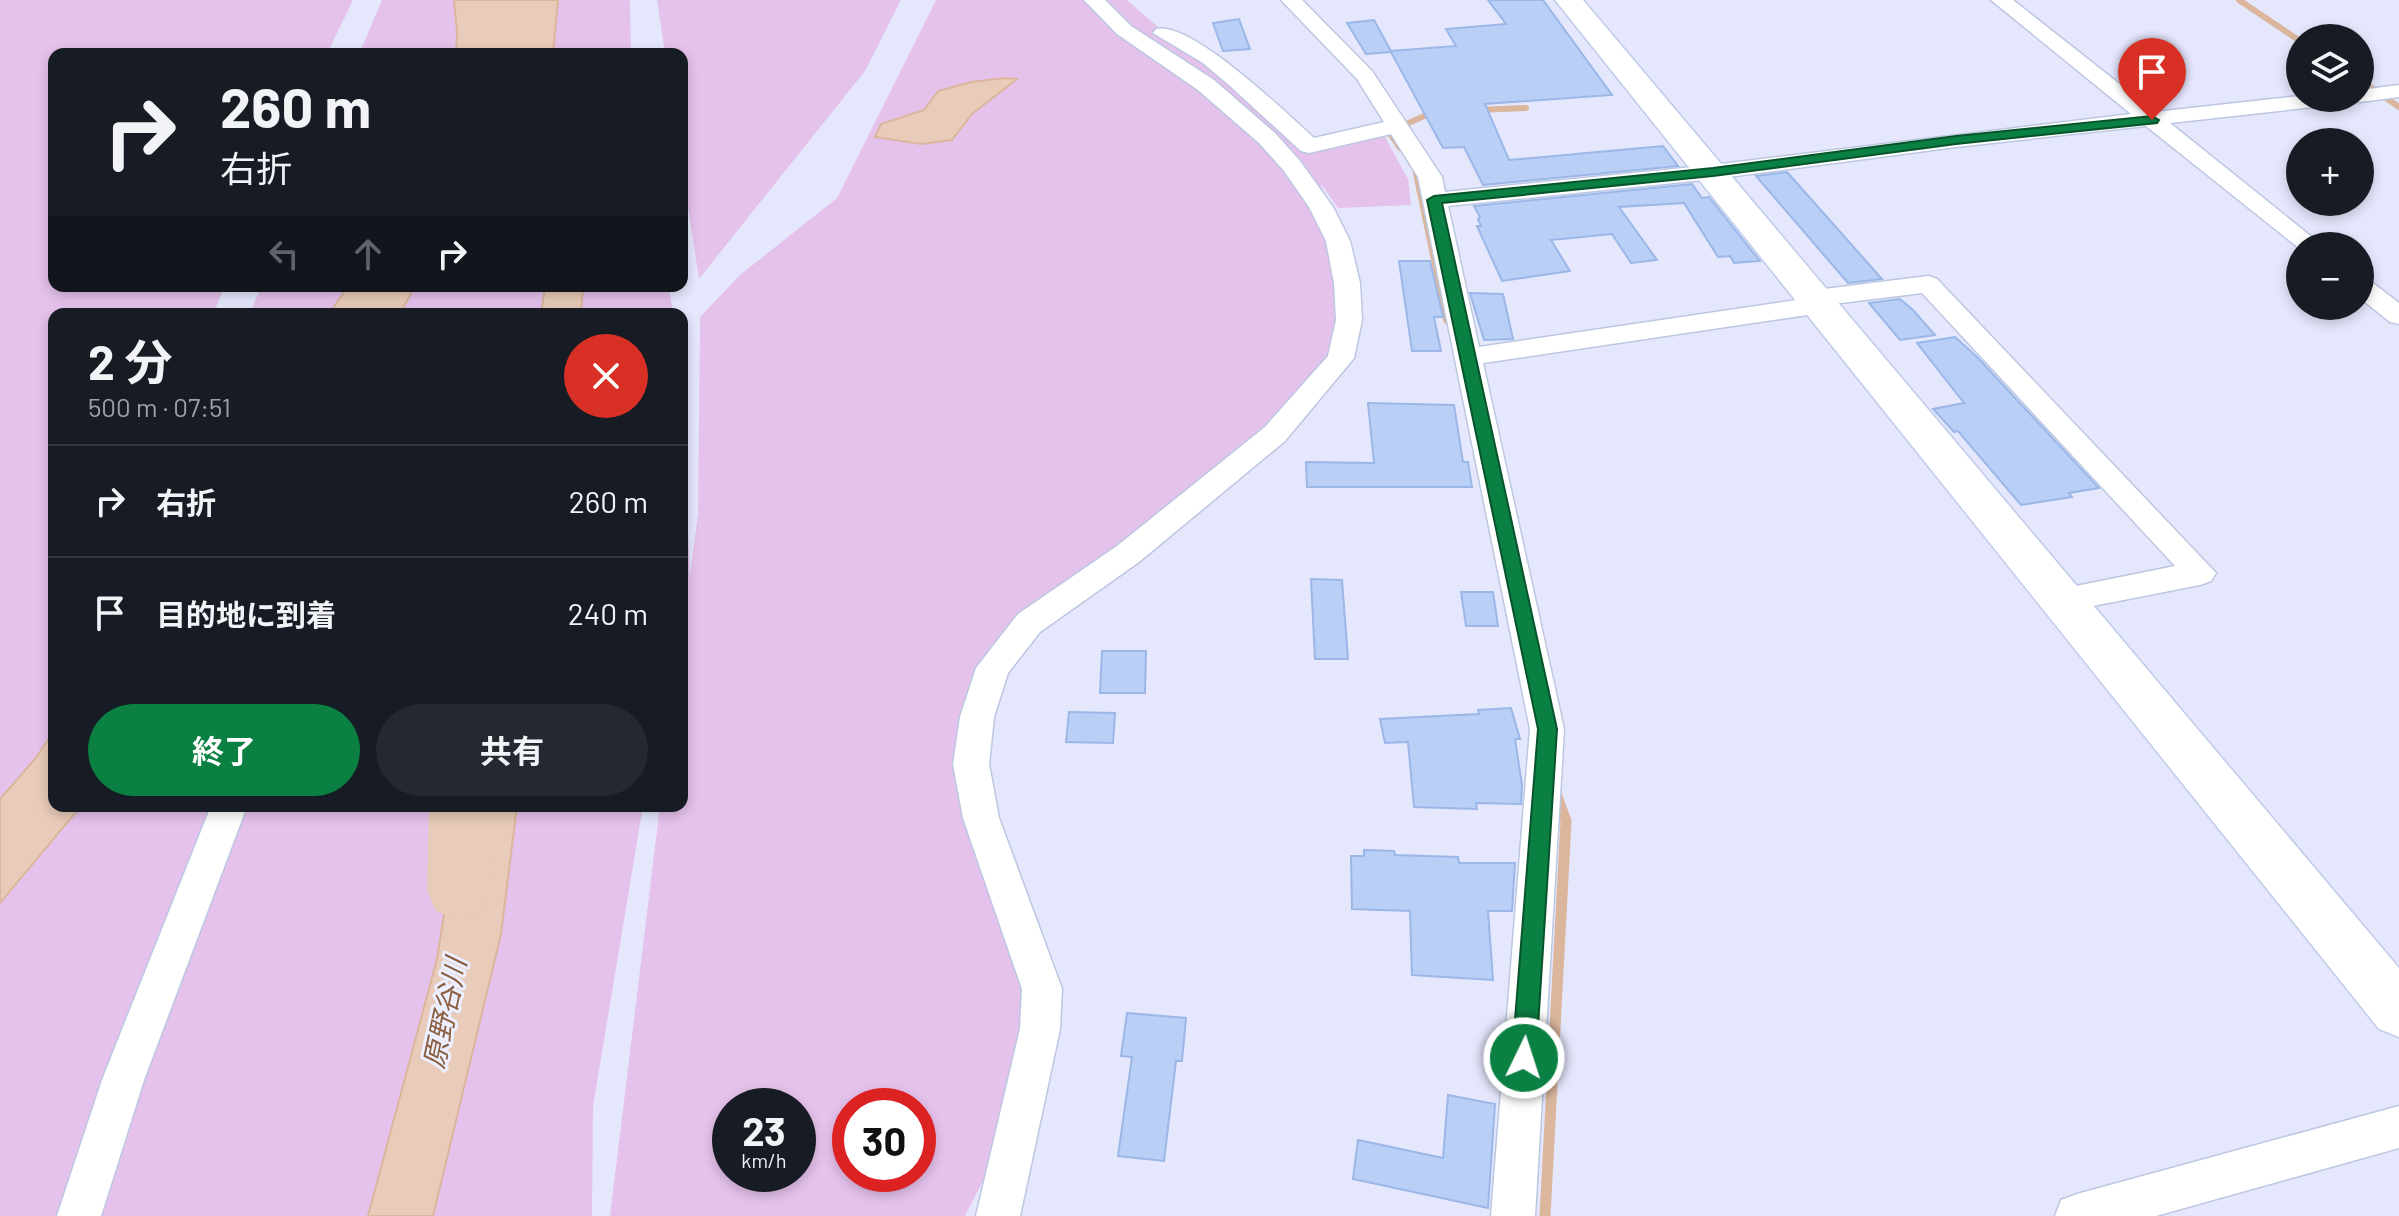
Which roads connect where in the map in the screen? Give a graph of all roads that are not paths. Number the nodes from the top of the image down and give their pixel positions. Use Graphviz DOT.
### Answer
graph roads {
  1 [pos="1094,0"];
  2 [pos="1124,0"];
  3 [pos="1291,0"];
  4 [pos="1569,0"];
  5 [pos="2001,0"];
  6 [pos="2399,91"];
  7 [pos="2374,94"];
  8 [pos="2286,104"];
  9 [pos="2152,120"];
  10 [pos="1399,125"];
  11 [pos="1309,146"];
  12 [pos="1713,172"];
  13 [pos="1434,200"];
  14 [pos="2293,232"];
  15 [pos="1338,241"];
  16 [pos="2374,296"];
  17 [pos="1818,302"];
  18 [pos="2399,316"];
  19 [pos="1468,357"];
  20 [pos="2062,600"];
  21 [pos="227,812"];
  22 [pos="2397,1003"];
  23 [pos="2399,1127"];
  24 [pos="1012,1156"];
  25 [pos="79,1216"];
  26 [pos="998,1216"];
  27 [pos="1021,1216"];
  28 [pos="1513,1216"];
  29 [pos="2077,1216"];
  1 -- 15 [label="street"];
  2 -- 11 [label="street"];
  3 -- 10 [label="street"];
  4 -- 12 [label="street"];
  5 -- 9 [label="street"];
  6 -- 7 [label="street"];
  8 -- 9 [label="street"];
  9 -- 12 [label="street"];
  9 -- 14 [label="street"];
  10 -- 11 [label="street"];
  10 -- 13 [label="street"];
  11 -- 15 [label="street"];
  12 -- 13 [label="street"];
  12 -- 17 [label="street"];
  13 -- 19 [label="street"];
  15 -- 24 [label="street"];
  16 -- 18 [label="street"];
  17 -- 19 [label="street"];
  17 -- 20 [label="street"];
  17 -- 20 [label="street"];
  19 -- 28 [label="street"];
  20 -- 22 [label="street"];
  21 -- 25 [label="street"];
  23 -- 29 [label="street"];
  24 -- 26 [label="street"];
  24 -- 27 [label="street"];
}
